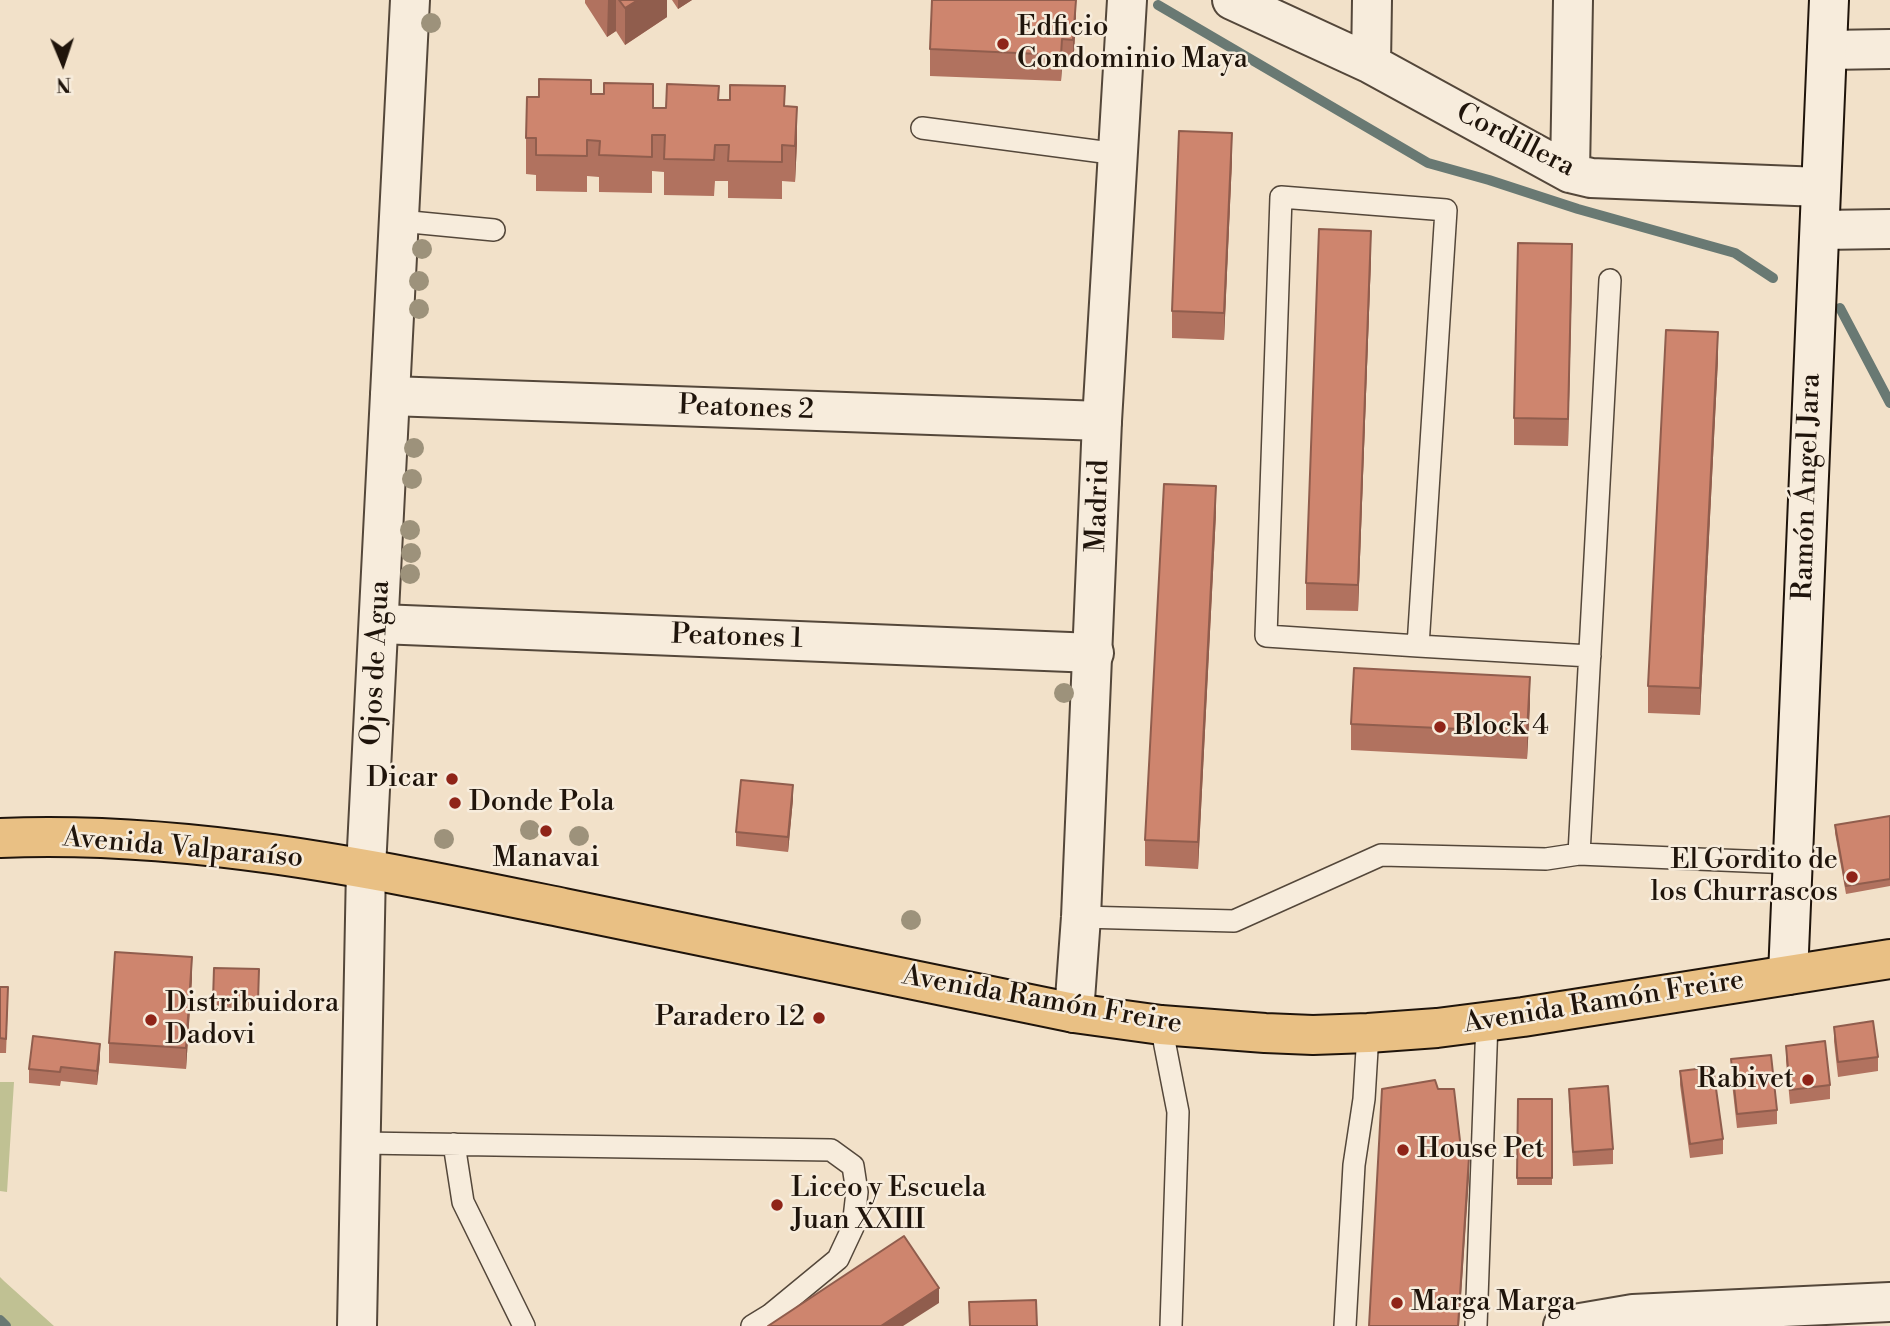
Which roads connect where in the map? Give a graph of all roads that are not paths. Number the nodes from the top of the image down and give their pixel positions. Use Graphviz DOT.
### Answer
graph roads {
  1 [pos="410,0"];
  2 [pos="1127,0"];
  3 [pos="1232,0"];
  4 [pos="1372,0"];
  5 [pos="1573,0"];
  6 [pos="1829,0"];
  7 [pos="1890,49"];
  8 [pos="1827,50"];
  9 [pos="1371,64"];
  10 [pos="922,128"];
  11 [pos="1118,154"];
  12 [pos="1570,173"];
  13 [pos="1821,187"];
  14 [pos="400,221"];
  15 [pos="1890,229"];
  16 [pos="494,230"];
  17 [pos="1819,230"];
  18 [pos="1610,280"];
  19 [pos="390,396"];
  20 [pos="1102,421"];
  21 [pos="380,624"];
  22 [pos="1418,646"];
  23 [pos="1094,653"];
  24 [pos="1590,656"];
  25 [pos="0,838"];
  26 [pos="1579,854"];
  27 [pos="1792,863"];
  28 [pos="366,867"];
  29 [pos="1082,917"];
  30 [pos="1890,959"];
  31 [pos="1788,975"];
  32 [pos="1073,1013"];
  33 [pos="1487,1021"];
  34 [pos="1161,1025"];
  35 [pos="1368,1033"];
  36 [pos="360,1143"];
  37 [pos="454,1144"];
  38 [pos="1890,1302"];
  39 [pos="1633,1320"];
  40 [pos="357,1326"];
  41 [pos="524,1326"];
  42 [pos="752,1326"];
  43 [pos="1171,1326"];
  44 [pos="1345,1326"];
  45 [pos="1476,1326"];
  46 [pos="1563,1326"];
  1 -- 14 [label="street, Ojos de Agua"];
  2 -- 11 [label="street, Madrid"];
  3 -- 9 [label="street, Cordillera"];
  4 -- 9 [label="street"];
  5 -- 12 [label="street"];
  6 -- 8 [label="street, Ramón Ángel Jara"];
  7 -- 8 [label="street"];
  8 -- 13 [label="street, Ramón Ángel Jara"];
  9 -- 12 [label="street, Cordillera"];
  10 -- 11 [label="lane"];
  11 -- 20 [label="street, Madrid"];
  12 -- 13 [label="street, Cordillera"];
  13 -- 17 [label="street, Ramón Ángel Jara"];
  14 -- 16 [label="lane"];
  14 -- 19 [label="street, Ojos de Agua"];
  15 -- 17 [label="street"];
  17 -- 27 [label="street, Ramón Ángel Jara"];
  18 -- 24 [label="lane"];
  19 -- 20 [label="street, Peatones 2"];
  19 -- 21 [label="street, Ojos de Agua"];
  20 -- 23 [label="street, Madrid"];
  21 -- 23 [label="street, Peatones 1"];
  21 -- 28 [label="street, Ojos de Agua"];
  22 -- 22 [label="lane"];
  22 -- 24 [label="lane"];
  23 -- 29 [label="street, Madrid"];
  24 -- 26 [label="lane"];
  25 -- 28 [label="main road, Avenida Valparaíso"];
  26 -- 27 [label="lane"];
  26 -- 29 [label="lane"];
  27 -- 31 [label="street, Ramón Ángel Jara"];
  28 -- 32 [label="main road, Avenida Ramón Freire"];
  28 -- 36 [label="street, Ojos de Agua"];
  29 -- 32 [label="street, Madrid"];
  30 -- 31 [label="main road, Avenida Ramón Freire"];
  31 -- 33 [label="main road, Avenida Ramón Freire"];
  32 -- 34 [label="main road, Avenida Ramón Freire"];
  33 -- 35 [label="main road, Avenida Ramón Freire"];
  33 -- 45 [label="lane"];
  34 -- 35 [label="main road, Avenida Ramón Freire"];
  34 -- 43 [label="lane"];
  35 -- 44 [label="lane"];
  36 -- 37 [label="lane"];
  36 -- 40 [label="street, Ojos de Agua"];
  37 -- 41 [label="lane"];
  37 -- 42 [label="lane"];
  38 -- 39 [label="street"];
  39 -- 46 [label="street"];
}
